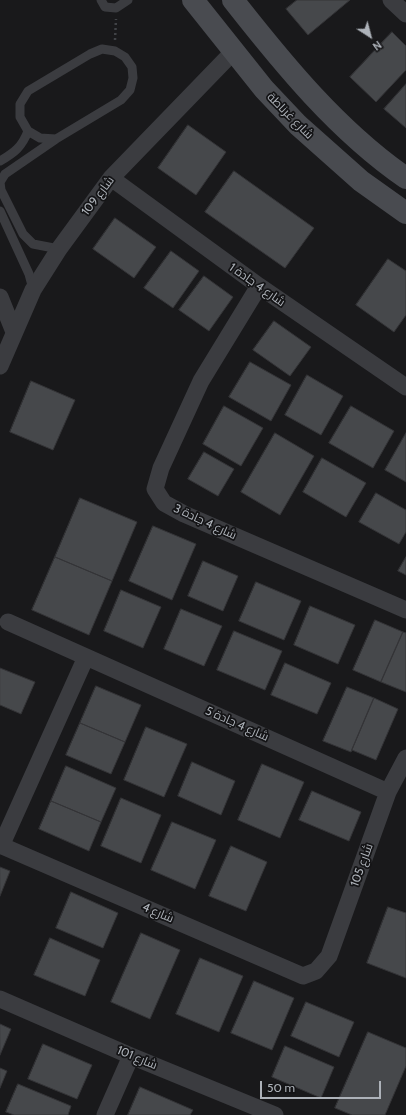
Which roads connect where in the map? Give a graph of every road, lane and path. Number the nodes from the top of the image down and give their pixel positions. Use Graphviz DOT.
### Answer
graph roads {
  1 [pos="101,0"];
  2 [pos="128,0"];
  3 [pos="193,0"];
  4 [pos="233,0"];
  5 [pos="391,0"];
  6 [pos="116,8"];
  7 [pos="406,14"];
  8 [pos="115,51"];
  9 [pos="233,52"];
  10 [pos="322,106"];
  11 [pos="298,125"];
  12 [pos="28,131"];
  13 [pos="352,135"];
  14 [pos="56,139"];
  15 [pos="332,157"];
  16 [pos="0,161"];
  17 [pos="110,178"];
  18 [pos="406,178"];
  19 [pos="0,211"];
  20 [pos="406,213"];
  21 [pos="59,249"];
  22 [pos="259,286"];
  23 [pos="33,290"];
  24 [pos="0,296"];
  25 [pos="14,332"];
  26 [pos="0,366"];
  27 [pos="406,387"];
  28 [pos="406,610"];
  29 [pos="8,622"];
  30 [pos="86,657"];
  31 [pos="406,758"];
  32 [pos="388,792"];
  33 [pos="0,845"];
  34 [pos="316,971"];
  35 [pos="0,1000"];
  36 [pos="131,1056"];
  37 [pos="105,1115"];
  38 [pos="275,1115"];
  1 -- 6 [label="lane"];
  2 -- 6 [label="lane"];
  3 -- 9 [label="street, شارع غرناطة"];
  4 -- 10 [label="street"];
  5 -- 7 [label="street"];
  6 -- 8 [label="path"];
  8 -- 12 [label="lane"];
  8 -- 14 [label="lane"];
  9 -- 11 [label="street, شارع غرناطة"];
  9 -- 17 [label="street, شارع 109"];
  10 -- 11 [label="street"];
  10 -- 13 [label="street"];
  11 -- 15 [label="street, شارع غرناطة"];
  12 -- 14 [label="lane"];
  12 -- 16 [label="lane"];
  13 -- 15 [label="street"];
  13 -- 18 [label="street"];
  14 -- 21 [label="lane"];
  15 -- 20 [label="street, شارع غرناطة"];
  17 -- 21 [label="street, شارع 109"];
  17 -- 22 [label="street, شارع 4 جادة 1"];
  19 -- 23 [label="lane"];
  21 -- 23 [label="street, شارع 109"];
  22 -- 27 [label="street, شارع 4 جادة 1"];
  22 -- 28 [label="street, شارع 4 جادة 3"];
  23 -- 25 [label="street, شارع 109"];
  24 -- 25 [label="street"];
  25 -- 26 [label="street, شارع 109"];
  29 -- 30 [label="street, شارع 4 جادة 5"];
  30 -- 32 [label="street, شارع 4 جادة 5"];
  30 -- 33 [label="street"];
  31 -- 32 [label="street, شارع 105"];
  32 -- 34 [label="street, شارع 105"];
  33 -- 34 [label="street, شارع 4"];
  35 -- 36 [label="street, شارع 101"];
  36 -- 37 [label="street"];
  36 -- 38 [label="street, شارع 101"];
}
